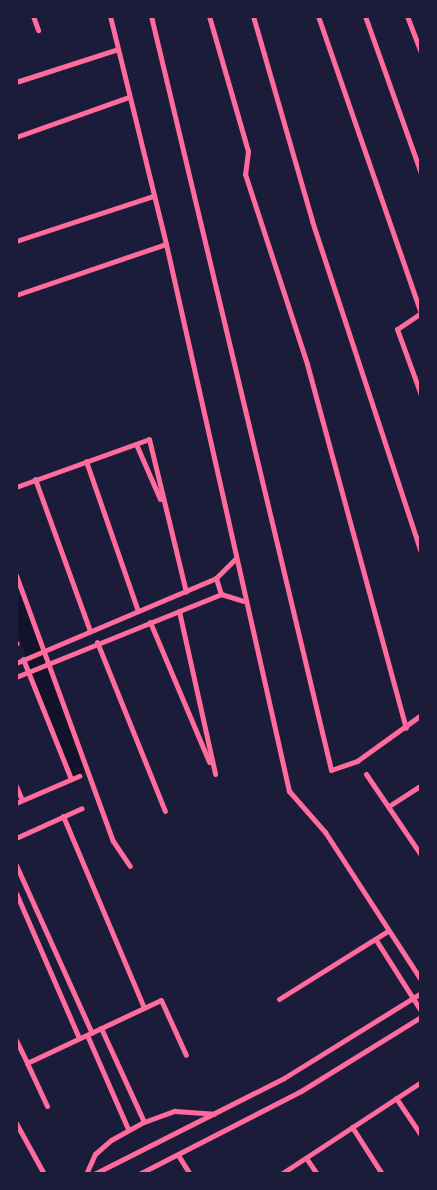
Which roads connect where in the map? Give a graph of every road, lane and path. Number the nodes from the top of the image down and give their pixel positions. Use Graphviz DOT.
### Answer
graph roads {
  1 [pos="33,16"];
  2 [pos="110,16"];
  3 [pos="151,16"];
  4 [pos="209,16"];
  5 [pos="253,16"];
  6 [pos="318,16"];
  7 [pos="365,16"];
  8 [pos="407,16"];
  9 [pos="38,30"];
  10 [pos="118,49"];
  11 [pos="421,52"];
  12 [pos="16,82"];
  13 [pos="128,97"];
  14 [pos="16,137"];
  15 [pos="421,173"];
  16 [pos="153,196"];
  17 [pos="16,241"];
  18 [pos="166,244"];
  19 [pos="16,295"];
  20 [pos="421,313"];
  21 [pos="421,395"];
  22 [pos="136,444"];
  23 [pos="86,462"];
  24 [pos="35,479"];
  25 [pos="16,487"];
  26 [pos="164,507"];
  27 [pos="421,553"];
  28 [pos="235,559"];
  29 [pos="16,574"];
  30 [pos="216,578"];
  31 [pos="186,592"];
  32 [pos="221,594"];
  33 [pos="244,601"];
  34 [pos="138,611"];
  35 [pos="179,611"];
  36 [pos="150,622"];
  37 [pos="90,631"];
  38 [pos="97,642"];
  39 [pos="42,651"];
  40 [pos="26,658"];
  41 [pos="16,663"];
  42 [pos="47,663"];
  43 [pos="32,670"];
  44 [pos="16,677"];
  45 [pos="421,716"];
  46 [pos="406,728"];
  47 [pos="211,766"];
  48 [pos="215,774"];
  49 [pos="366,774"];
  50 [pos="79,776"];
  51 [pos="71,779"];
  52 [pos="16,786"];
  53 [pos="421,786"];
  54 [pos="19,802"];
  55 [pos="389,806"];
  56 [pos="82,808"];
  57 [pos="165,811"];
  58 [pos="63,816"];
  59 [pos="16,838"];
  60 [pos="421,855"];
  61 [pos="16,865"];
  62 [pos="130,866"];
  63 [pos="16,892"];
  64 [pos="388,931"];
  65 [pos="376,940"];
  66 [pos="421,980"];
  67 [pos="421,993"];
  68 [pos="412,998"];
  69 [pos="279,999"];
  70 [pos="144,1008"];
  71 [pos="421,1011"];
  72 [pos="421,1017"];
  73 [pos="101,1028"];
  74 [pos="89,1034"];
  75 [pos="79,1038"];
  76 [pos="16,1040"];
  77 [pos="186,1055"];
  78 [pos="27,1063"];
  79 [pos="421,1082"];
  80 [pos="396,1098"];
  81 [pos="47,1106"];
  82 [pos="214,1114"];
  83 [pos="144,1122"];
  84 [pos="16,1123"];
  85 [pos="352,1127"];
  86 [pos="128,1129"];
  87 [pos="421,1136"];
  88 [pos="178,1155"];
  89 [pos="306,1158"];
  90 [pos="44,1174"];
  91 [pos="86,1174"];
  92 [pos="94,1174"];
  93 [pos="139,1174"];
  94 [pos="190,1174"];
  95 [pos="281,1174"];
  96 [pos="317,1174"];
  97 [pos="382,1174"];
  1 -- 9 [label="street"];
  2 -- 10 [label="street"];
  3 -- 46 [label="street"];
  4 -- 46 [label="street"];
  5 -- 27 [label="street"];
  6 -- 20 [label="street"];
  7 -- 15 [label="street"];
  8 -- 11 [label="street"];
  10 -- 12 [label="street"];
  10 -- 13 [label="street"];
  13 -- 14 [label="street"];
  13 -- 16 [label="street"];
  16 -- 17 [label="street"];
  16 -- 18 [label="street"];
  18 -- 19 [label="street"];
  18 -- 28 [label="street"];
  20 -- 21 [label="street"];
  22 -- 23 [label="street"];
  22 -- 26 [label="street"];
  22 -- 26 [label="street"];
  23 -- 24 [label="street"];
  23 -- 34 [label="street"];
  24 -- 25 [label="street"];
  24 -- 37 [label="street"];
  26 -- 31 [label="street"];
  28 -- 30 [label="street"];
  28 -- 33 [label="street"];
  29 -- 39 [label="street"];
  30 -- 31 [label="street"];
  30 -- 32 [label="street"];
  31 -- 34 [label="street"];
  32 -- 33 [label="street"];
  32 -- 35 [label="street"];
  33 -- 64 [label="street"];
  34 -- 37 [label="street"];
  35 -- 36 [label="street"];
  35 -- 47 [label="street"];
  36 -- 38 [label="street"];
  36 -- 47 [label="street"];
  37 -- 39 [label="street"];
  38 -- 42 [label="street"];
  38 -- 57 [label="street"];
  39 -- 40 [label="street"];
  39 -- 42 [label="street"];
  40 -- 41 [label="street"];
  40 -- 43 [label="street"];
  42 -- 43 [label="street"];
  42 -- 62 [label="street"];
  43 -- 44 [label="street"];
  43 -- 51 [label="street"];
  45 -- 46 [label="street"];
  47 -- 48 [label="street"];
  49 -- 55 [label="street"];
  50 -- 51 [label="street"];
  51 -- 54 [label="street"];
  52 -- 54 [label="street"];
  53 -- 55 [label="street"];
  55 -- 60 [label="street"];
  56 -- 58 [label="street"];
  58 -- 59 [label="street"];
  58 -- 70 [label="street"];
  61 -- 74 [label="street"];
  63 -- 75 [label="street"];
  64 -- 65 [label="street"];
  64 -- 66 [label="street"];
  65 -- 68 [label="street"];
  65 -- 69 [label="street"];
  67 -- 68 [label="street"];
  68 -- 71 [label="street"];
  68 -- 82 [label="street"];
  70 -- 73 [label="street"];
  70 -- 77 [label="street"];
  72 -- 88 [label="street"];
  73 -- 74 [label="street"];
  73 -- 83 [label="street"];
  74 -- 75 [label="street"];
  74 -- 86 [label="street"];
  75 -- 78 [label="street"];
  76 -- 78 [label="street"];
  78 -- 81 [label="street"];
  79 -- 80 [label="street"];
  80 -- 85 [label="street"];
  80 -- 87 [label="street"];
  82 -- 83 [label="street"];
  82 -- 92 [label="street"];
  83 -- 86 [label="street"];
  84 -- 90 [label="street"];
  85 -- 89 [label="street"];
  85 -- 97 [label="street"];
  86 -- 91 [label="street"];
  88 -- 93 [label="street"];
  88 -- 94 [label="street"];
  89 -- 95 [label="street"];
  89 -- 96 [label="street"];
}
